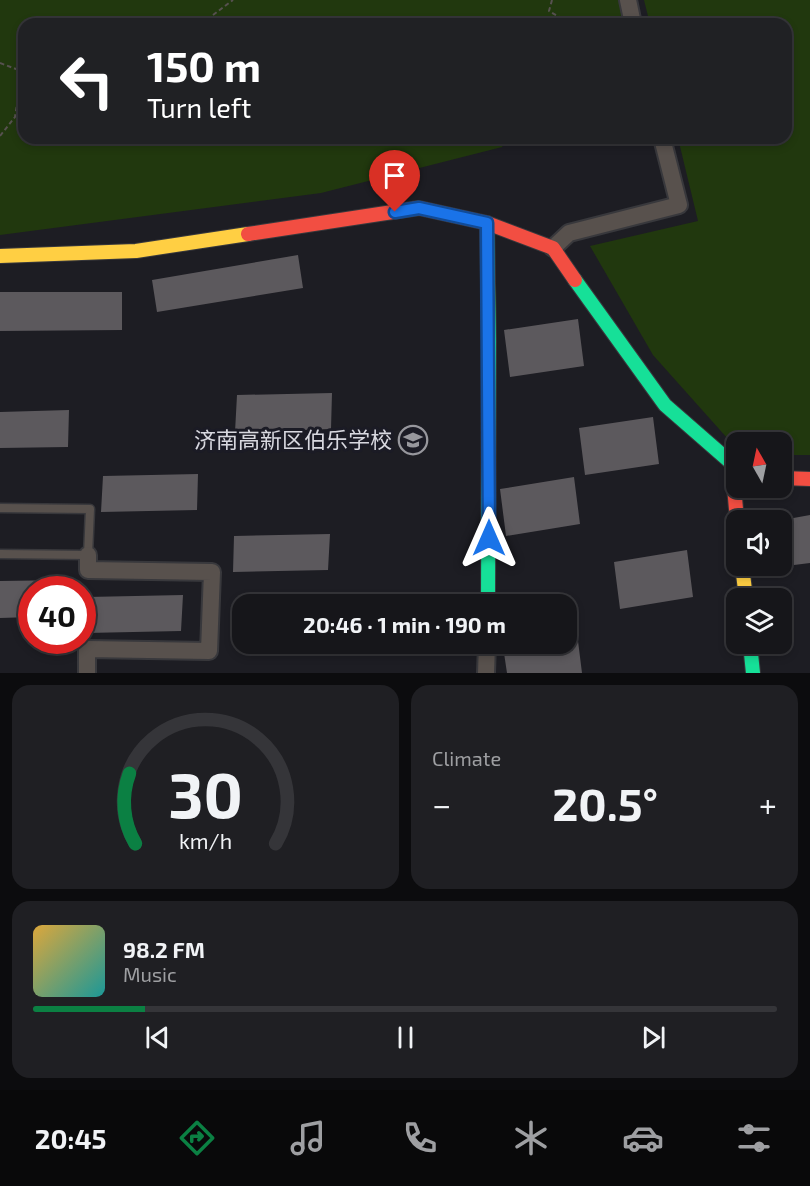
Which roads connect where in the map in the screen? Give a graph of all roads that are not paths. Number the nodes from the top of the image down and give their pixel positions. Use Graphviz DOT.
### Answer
graph roads {
  1 [pos="628,0"];
  2 [pos="632,18"];
  3 [pos="664,144"];
  4 [pos="487,223"];
  5 [pos="553,248"];
  6 [pos="0,256"];
  7 [pos="726,459"];
  8 [pos="792,478"];
  9 [pos="810,479"];
  10 [pos="0,508"];
  11 [pos="0,554"];
  12 [pos="88,555"];
  13 [pos="488,594"];
  14 [pos="487,654"];
  15 [pos="751,654"];
  16 [pos="87,673"];
  17 [pos="486,673"];
  18 [pos="753,673"];
  1 -- 2 [label="street"];
  3 -- 5 [label="street"];
  4 -- 5 [label="street"];
  4 -- 6 [label="street"];
  4 -- 13 [label="street"];
  5 -- 7 [label="street"];
  8 -- 9 [label="street"];
  10 -- 12 [label="lane"];
  11 -- 12 [label="lane"];
  12 -- 16 [label="street"];
  14 -- 17 [label="street"];
  15 -- 18 [label="street"];
}
